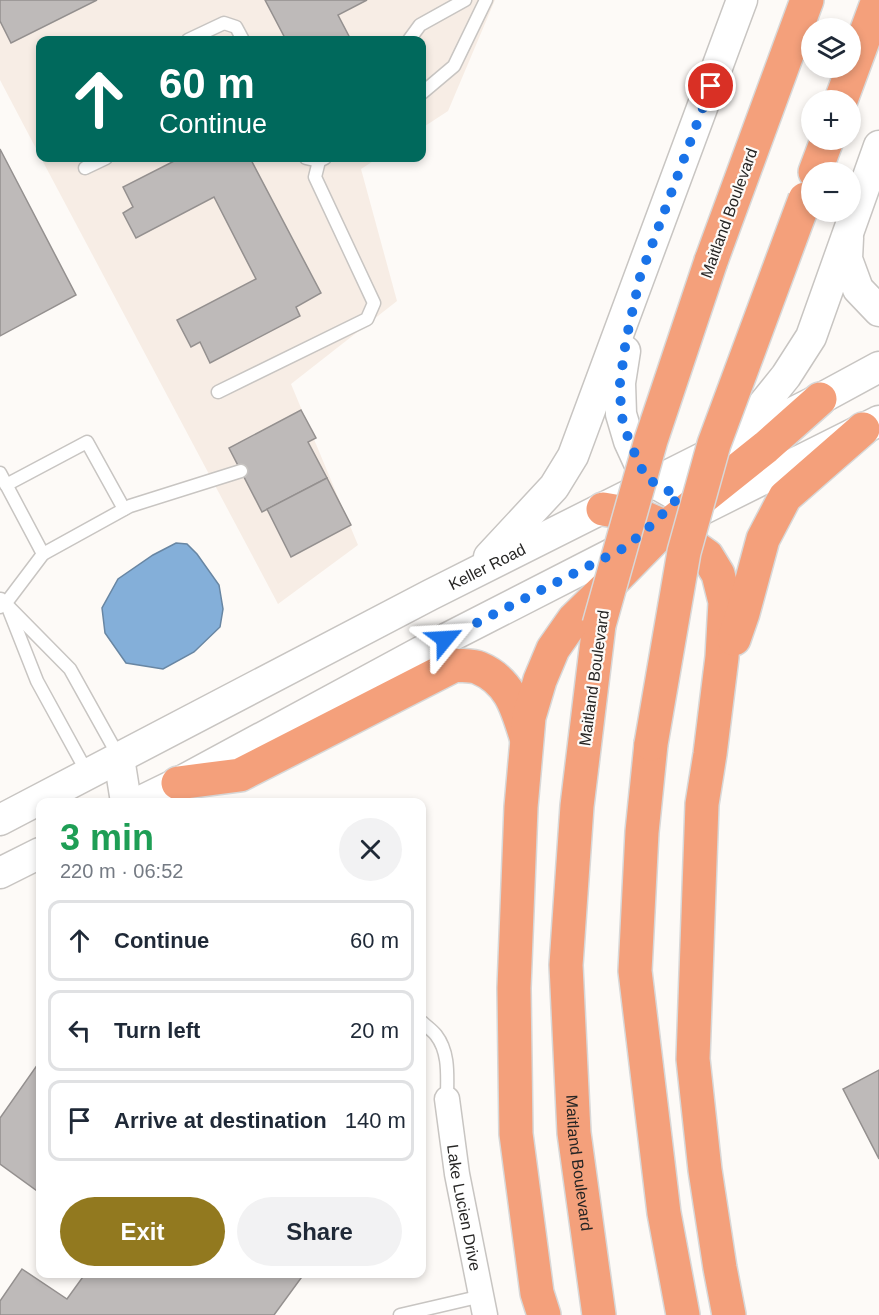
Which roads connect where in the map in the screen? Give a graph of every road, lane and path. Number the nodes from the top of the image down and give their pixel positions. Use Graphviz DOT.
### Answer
graph roads {
  1 [pos="465,0"];
  2 [pos="486,0"];
  3 [pos="742,0"];
  4 [pos="807,0"];
  5 [pos="878,0"];
  6 [pos="196,36"];
  7 [pos="241,36"];
  8 [pos="412,36"];
  9 [pos="426,90"];
  10 [pos="845,90"];
  11 [pos="879,146"];
  12 [pos="98,162"];
  13 [pos="321,162"];
  14 [pos="86,168"];
  15 [pos="801,211"];
  16 [pos="849,229"];
  17 [pos="640,277"];
  18 [pos="879,312"];
  19 [pos="879,367"];
  20 [pos="218,392"];
  21 [pos="820,399"];
  22 [pos="871,425"];
  23 [pos="723,448"];
  24 [pos="241,471"];
  25 [pos="0,473"];
  26 [pos="6,485"];
  27 [pos="678,493"];
  28 [pos="733,494"];
  29 [pos="603,508"];
  30 [pos="124,509"];
  31 [pos="661,525"];
  32 [pos="43,554"];
  33 [pos="474,573"];
  34 [pos="2,603"];
  35 [pos="720,677"];
  36 [pos="527,741"];
  37 [pos="119,758"];
  38 [pos="88,774"];
  39 [pos="178,783"];
  40 [pos="42,798"];
  41 [pos="115,798"];
  42 [pos="125,798"];
  43 [pos="147,798"];
  44 [pos="36,801"];
  45 [pos="0,820"];
  46 [pos="36,854"];
  47 [pos="0,873"];
  48 [pos="426,1026"];
  49 [pos="447,1099"];
  50 [pos="483,1306"];
  51 [pos="400,1315"];
  52 [pos="544,1315"];
  53 [pos="599,1315"];
  54 [pos="683,1315"];
  55 [pos="729,1315"];
  1 -- 8 [label="lane"];
  2 -- 9 [label="lane"];
  3 -- 17 [label="street"];
  4 -- 53 [label="highway, Maitland Boulevard, bridge"];
  5 -- 10 [label="highway"];
  6 -- 7 [label="lane"];
  11 -- 16 [label="street"];
  12 -- 14 [label="lane"];
  13 -- 20 [label="lane"];
  15 -- 54 [label="highway, bridge"];
  16 -- 18 [label="street"];
  16 -- 23 [label="street"];
  17 -- 27 [label="street"];
  17 -- 33 [label="street"];
  19 -- 21 [label="street, Keller Road"];
  21 -- 23 [label="street, Keller Road"];
  21 -- 27 [label="highway"];
  22 -- 28 [label="street"];
  22 -- 35 [label="highway"];
  23 -- 27 [label="street, Keller Road"];
  24 -- 30 [label="lane"];
  25 -- 26 [label="lane"];
  26 -- 30 [label="lane"];
  26 -- 32 [label="lane"];
  27 -- 28 [label="street"];
  27 -- 29 [label="street, Keller Road"];
  27 -- 31 [label="highway"];
  28 -- 31 [label="street"];
  29 -- 31 [label="highway"];
  29 -- 33 [label="street, Keller Road"];
  30 -- 32 [label="lane"];
  31 -- 35 [label="highway"];
  31 -- 36 [label="highway"];
  31 -- 39 [label="street"];
  32 -- 34 [label="lane"];
  33 -- 37 [label="street, Keller Road"];
  34 -- 37 [label="lane"];
  34 -- 38 [label="lane"];
  35 -- 55 [label="highway"];
  36 -- 39 [label="highway"];
  36 -- 52 [label="highway"];
  37 -- 38 [label="street, Keller Road"];
  37 -- 42 [label="street"];
  38 -- 40 [label="street, Keller Road"];
  38 -- 41 [label="street"];
  39 -- 43 [label="street"];
  44 -- 45 [label="street, Keller Road"];
  46 -- 47 [label="street"];
  48 -- 49 [label="lane"];
  49 -- 50 [label="street, Lake Lucien Drive"];
  50 -- 51 [label="lane"];
}
